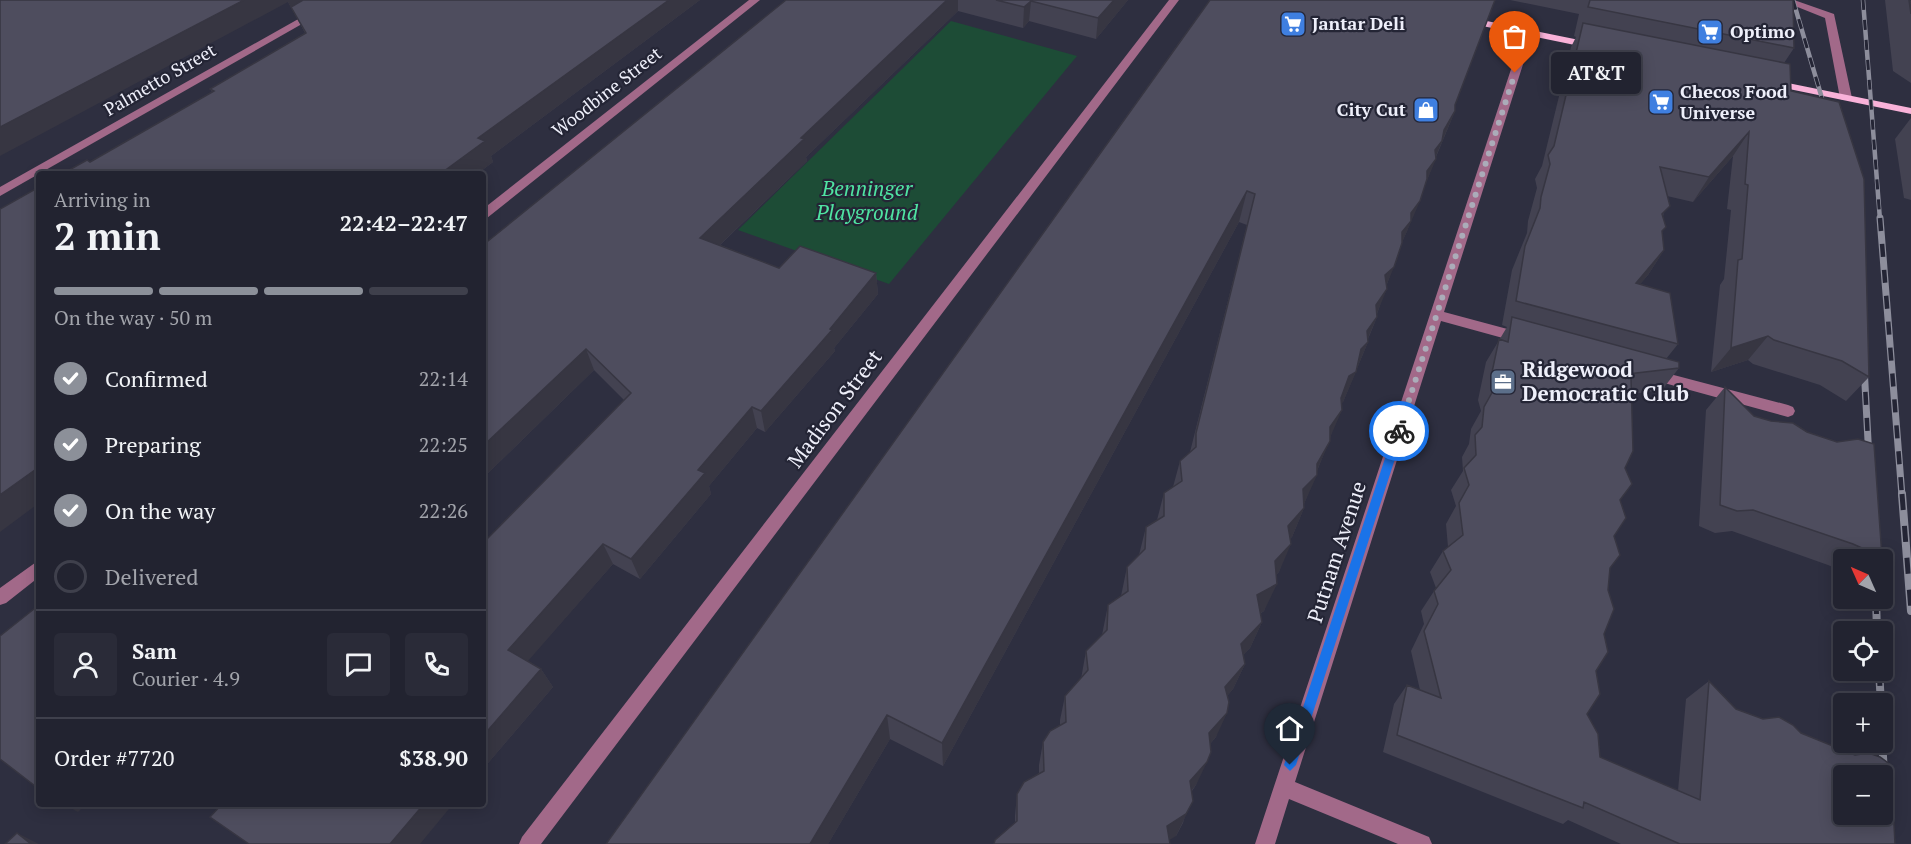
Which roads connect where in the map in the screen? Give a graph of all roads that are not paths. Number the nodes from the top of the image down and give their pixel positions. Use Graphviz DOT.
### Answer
graph roads {
  1 [pos="339,0"];
  2 [pos="755,0"];
  3 [pos="1174,0"];
  4 [pos="1785,0"];
  5 [pos="1456,18"];
  6 [pos="1528,33"];
  7 [pos="1607,49"];
  8 [pos="1766,81"];
  9 [pos="1846,98"];
  10 [pos="1911,111"];
  11 [pos="37,171"];
  12 [pos="36,172"];
  13 [pos="0,192"];
  14 [pos="486,213"];
  15 [pos="1437,315"];
  16 [pos="1538,343"];
  17 [pos="1640,371"];
  18 [pos="1788,411"];
  19 [pos="36,569"];
  20 [pos="0,598"];
  21 [pos="1283,787"];
  22 [pos="529,844"];
  23 [pos="1265,844"];
  24 [pos="1422,844"];
  1 -- 11 [label="street, Palmetto Street"];
  2 -- 14 [label="street, Woodbine Street"];
  3 -- 22 [label="street, Madison Street"];
  4 -- 9 [label="street"];
  5 -- 6 [label="main road"];
  6 -- 7 [label="main road"];
  6 -- 15 [label="street, Putnam Avenue"];
  8 -- 9 [label="main road"];
  9 -- 10 [label="main road"];
  12 -- 13 [label="street, Palmetto Street"];
  15 -- 16 [label="street"];
  15 -- 21 [label="street, Putnam Avenue"];
  17 -- 18 [label="street"];
  19 -- 20 [label="street"];
  21 -- 23 [label="street, Putnam Avenue"];
  21 -- 24 [label="street"];
}
